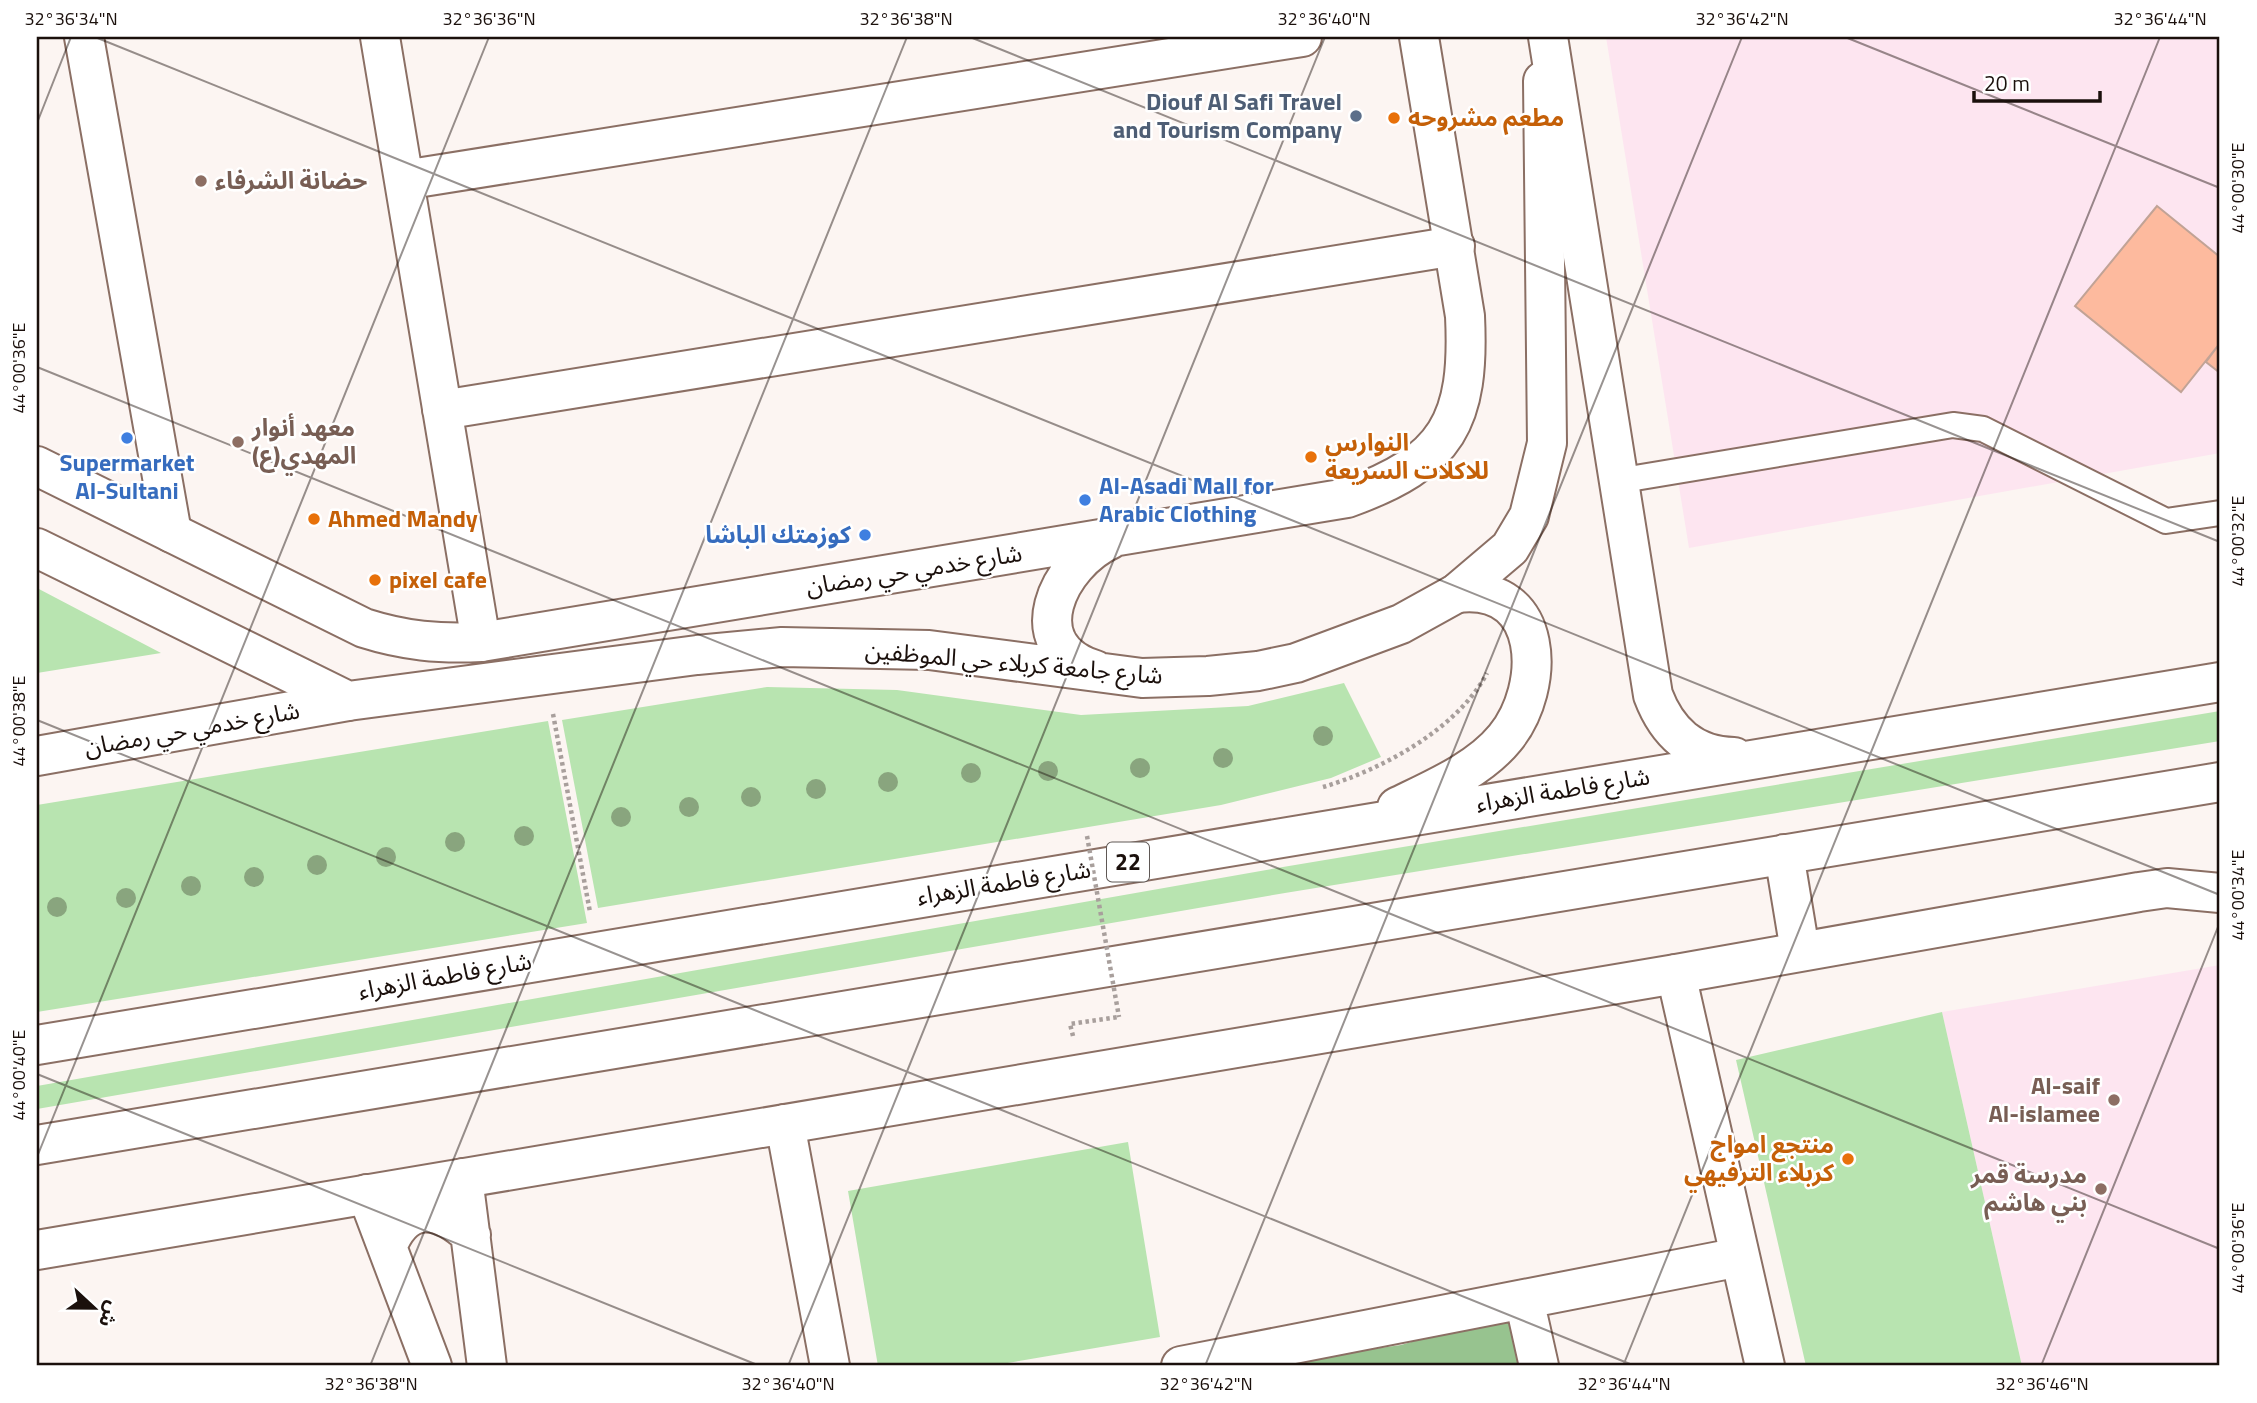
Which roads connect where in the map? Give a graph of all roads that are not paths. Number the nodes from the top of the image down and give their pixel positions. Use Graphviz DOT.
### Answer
graph roads {
  1 [pos="85,37"];
  2 [pos="380,37"];
  3 [pos="1302,37"];
  4 [pos="1419,37"];
  5 [pos="1542,37"];
  6 [pos="1548,37"];
  7 [pos="404,180"];
  8 [pos="1455,246"];
  9 [pos="442,410"];
  10 [pos="37,466"];
  11 [pos="1617,481"];
  12 [pos="2220,513"];
  13 [pos="172,533"];
  14 [pos="1116,536"];
  15 [pos="37,548"];
  16 [pos="1457,593"];
  17 [pos="481,642"];
  18 [pos="1127,677"];
  19 [pos="2220,681"];
  20 [pos="348,701"];
  21 [pos="37,756"];
  22 [pos="1771,756"];
  23 [pos="2214,785"];
  24 [pos="1359,824"];
  25 [pos="1784,854"];
  26 [pos="2220,893"];
  27 [pos="1800,951"];
  28 [pos="1676,974"];
  29 [pos="37,1045"];
  30 [pos="785,1124"];
  31 [pos="37,1145"];
  32 [pos="463,1178"];
  33 [pos="367,1195"];
  34 [pos="471,1235"];
  35 [pos="387,1247"];
  36 [pos="37,1250"];
  37 [pos="1740,1257"];
  38 [pos="1524,1299"];
  39 [pos="432,1366"];
  40 [pos="487,1366"];
  41 [pos="830,1366"];
  42 [pos="1181,1366"];
  43 [pos="1539,1366"];
  44 [pos="1765,1366"];
  1 -- 13 [label="main road"];
  2 -- 7 [label="main road"];
  3 -- 7 [label="main road"];
  4 -- 8 [label="main road"];
  5 -- 16 [label="main road, شارع جامعة كربلاء حي الموظفين"];
  6 -- 11 [label="main road"];
  7 -- 9 [label="main road"];
  8 -- 9 [label="main road"];
  8 -- 14 [label="main road, شارع خدمي حي رمضان"];
  9 -- 17 [label="main road"];
  10 -- 13 [label="main road, شارع خدمي حي رمضان"];
  11 -- 12 [label="lane"];
  11 -- 22 [label="main road"];
  13 -- 17 [label="main road, شارع خدمي حي رمضان"];
  14 -- 17 [label="main road, شارع خدمي حي رمضان"];
  14 -- 18 [label="main road"];
  15 -- 20 [label="main road"];
  16 -- 18 [label="main road, شارع جامعة كربلاء حي الموظفين"];
  16 -- 24 [label="main road"];
  18 -- 20 [label="main road, شارع جامعة كربلاء حي الموظفين"];
  19 -- 22 [label="main road, شارع فاطمة الزهراء / 22"];
  20 -- 21 [label="main road, شارع خدمي حي رمضان"];
  22 -- 24 [label="main road, شارع فاطمة الزهراء / 22"];
  23 -- 25 [label="main road"];
  24 -- 29 [label="main road, شارع فاطمة الزهراء / 22"];
  25 -- 27 [label="main road"];
  25 -- 31 [label="main road"];
  26 -- 27 [label="main road"];
  27 -- 28 [label="main road"];
  28 -- 30 [label="main road"];
  28 -- 37 [label="main road"];
  30 -- 32 [label="main road"];
  30 -- 41 [label="main road"];
  32 -- 33 [label="main road"];
  32 -- 34 [label="main road"];
  33 -- 35 [label="main road"];
  33 -- 36 [label="main road"];
  34 -- 35 [label="main road"];
  34 -- 40 [label="main road"];
  35 -- 39 [label="main road"];
  37 -- 38 [label="main road"];
  37 -- 44 [label="main road"];
  38 -- 42 [label="main road"];
  38 -- 43 [label="main road"];
}
